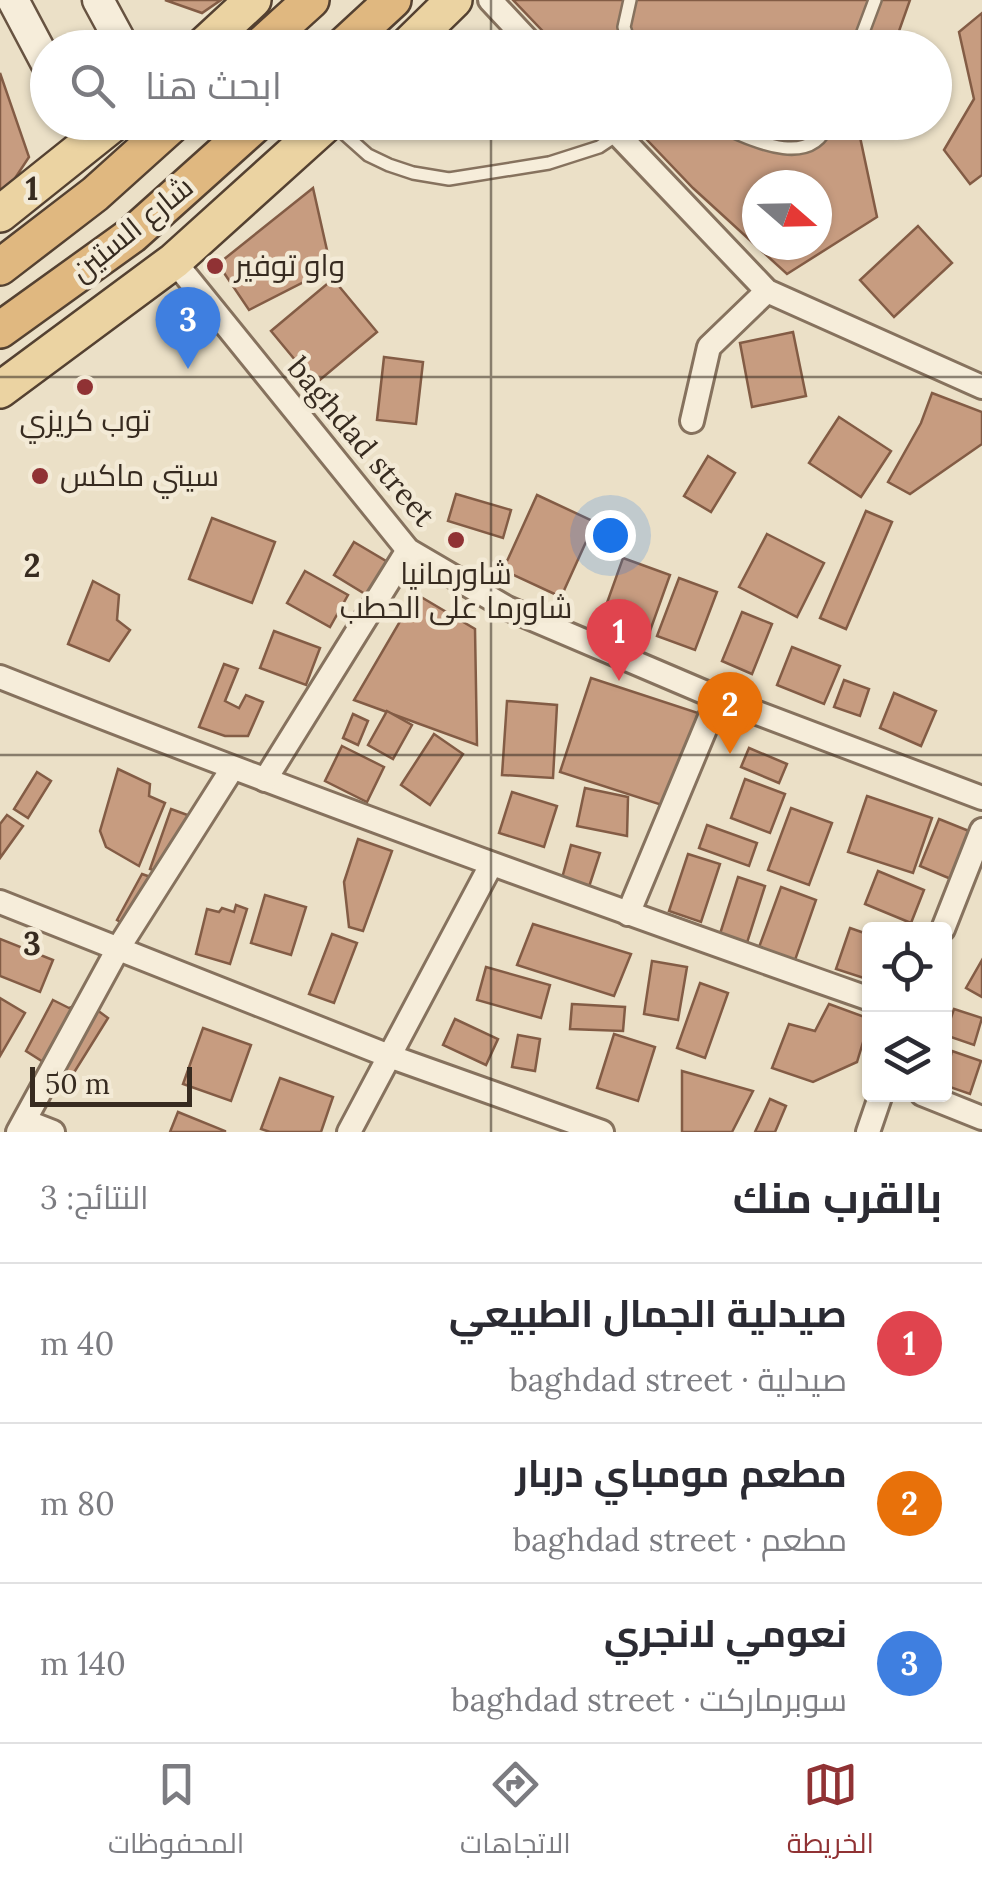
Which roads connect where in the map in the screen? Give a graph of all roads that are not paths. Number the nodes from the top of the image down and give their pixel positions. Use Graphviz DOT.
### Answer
graph roads {
  1 [pos="13,0"];
  2 [pos="98,0"];
  3 [pos="253,0"];
  4 [pos="312,0"];
  5 [pos="393,0"];
  6 [pos="454,0"];
  7 [pos="490,0"];
  8 [pos="630,0"];
  9 [pos="875,0"];
  10 [pos="114,30"];
  11 [pos="220,30"];
  12 [pos="278,30"];
  13 [pos="361,30"];
  14 [pos="423,30"];
  15 [pos="518,30"];
  16 [pos="625,30"];
  17 [pos="864,30"];
  18 [pos="30,32"];
  19 [pos="82,140"];
  20 [pos="155,140"];
  21 [pos="238,140"];
  22 [pos="309,140"];
  23 [pos="350,140"];
  24 [pos="603,140"];
  25 [pos="622,140"];
  26 [pos="753,140"];
  27 [pos="815,140"];
  28 [pos="0,214"];
  29 [pos="174,262"];
  30 [pos="0,266"];
  31 [pos="767,292"];
  32 [pos="0,330"];
  33 [pos="982,388"];
  34 [pos="0,390"];
  35 [pos="692,420"];
  36 [pos="408,550"];
  37 [pos="0,676"];
  38 [pos="718,698"];
  39 [pos="232,769"];
  40 [pos="265,780"];
  41 [pos="982,798"];
  42 [pos="982,830"];
  43 [pos="490,865"];
  44 [pos="0,902"];
  45 [pos="628,914"];
  46 [pos="946,922"];
  47 [pos="119,947"];
  48 [pos="862,996"];
  49 [pos="389,1056"];
  50 [pos="878,1102"];
  51 [pos="942,1102"];
  52 [pos="982,1118"];
  53 [pos="22,1126"];
  54 [pos="53,1132"];
  55 [pos="349,1132"];
  56 [pos="602,1132"];
  57 [pos="868,1132"];
  1 -- 18 [label="main road"];
  2 -- 10 [label="main road"];
  3 -- 11 [label="main road"];
  4 -- 12 [label="highway"];
  5 -- 13 [label="highway"];
  6 -- 14 [label="main road"];
  7 -- 15 [label="street"];
  8 -- 16 [label="lane"];
  9 -- 17 [label="lane"];
  19 -- 28 [label="main road"];
  20 -- 30 [label="highway, شارع الستين"];
  21 -- 32 [label="highway, شارع الستين"];
  22 -- 29 [label="main road, شارع الستين"];
  23 -- 24 [label="lane"];
  25 -- 31 [label="street"];
  26 -- 27 [label="lane"];
  29 -- 34 [label="main road, شارع الستين"];
  29 -- 36 [label="street, baghdad street"];
  31 -- 33 [label="street"];
  31 -- 35 [label="street"];
  36 -- 38 [label="street, baghdad street"];
  36 -- 40 [label="street"];
  37 -- 39 [label="street"];
  38 -- 41 [label="street, baghdad street"];
  38 -- 45 [label="street"];
  39 -- 40 [label="street"];
  39 -- 47 [label="street"];
  40 -- 43 [label="street"];
  42 -- 46 [label="street"];
  43 -- 45 [label="street"];
  43 -- 49 [label="street"];
  44 -- 47 [label="street"];
  45 -- 48 [label="street"];
  47 -- 49 [label="street"];
  47 -- 53 [label="street"];
  49 -- 55 [label="street"];
  49 -- 56 [label="street"];
  50 -- 57 [label="street"];
  51 -- 52 [label="street"];
  53 -- 54 [label="street"];
}
